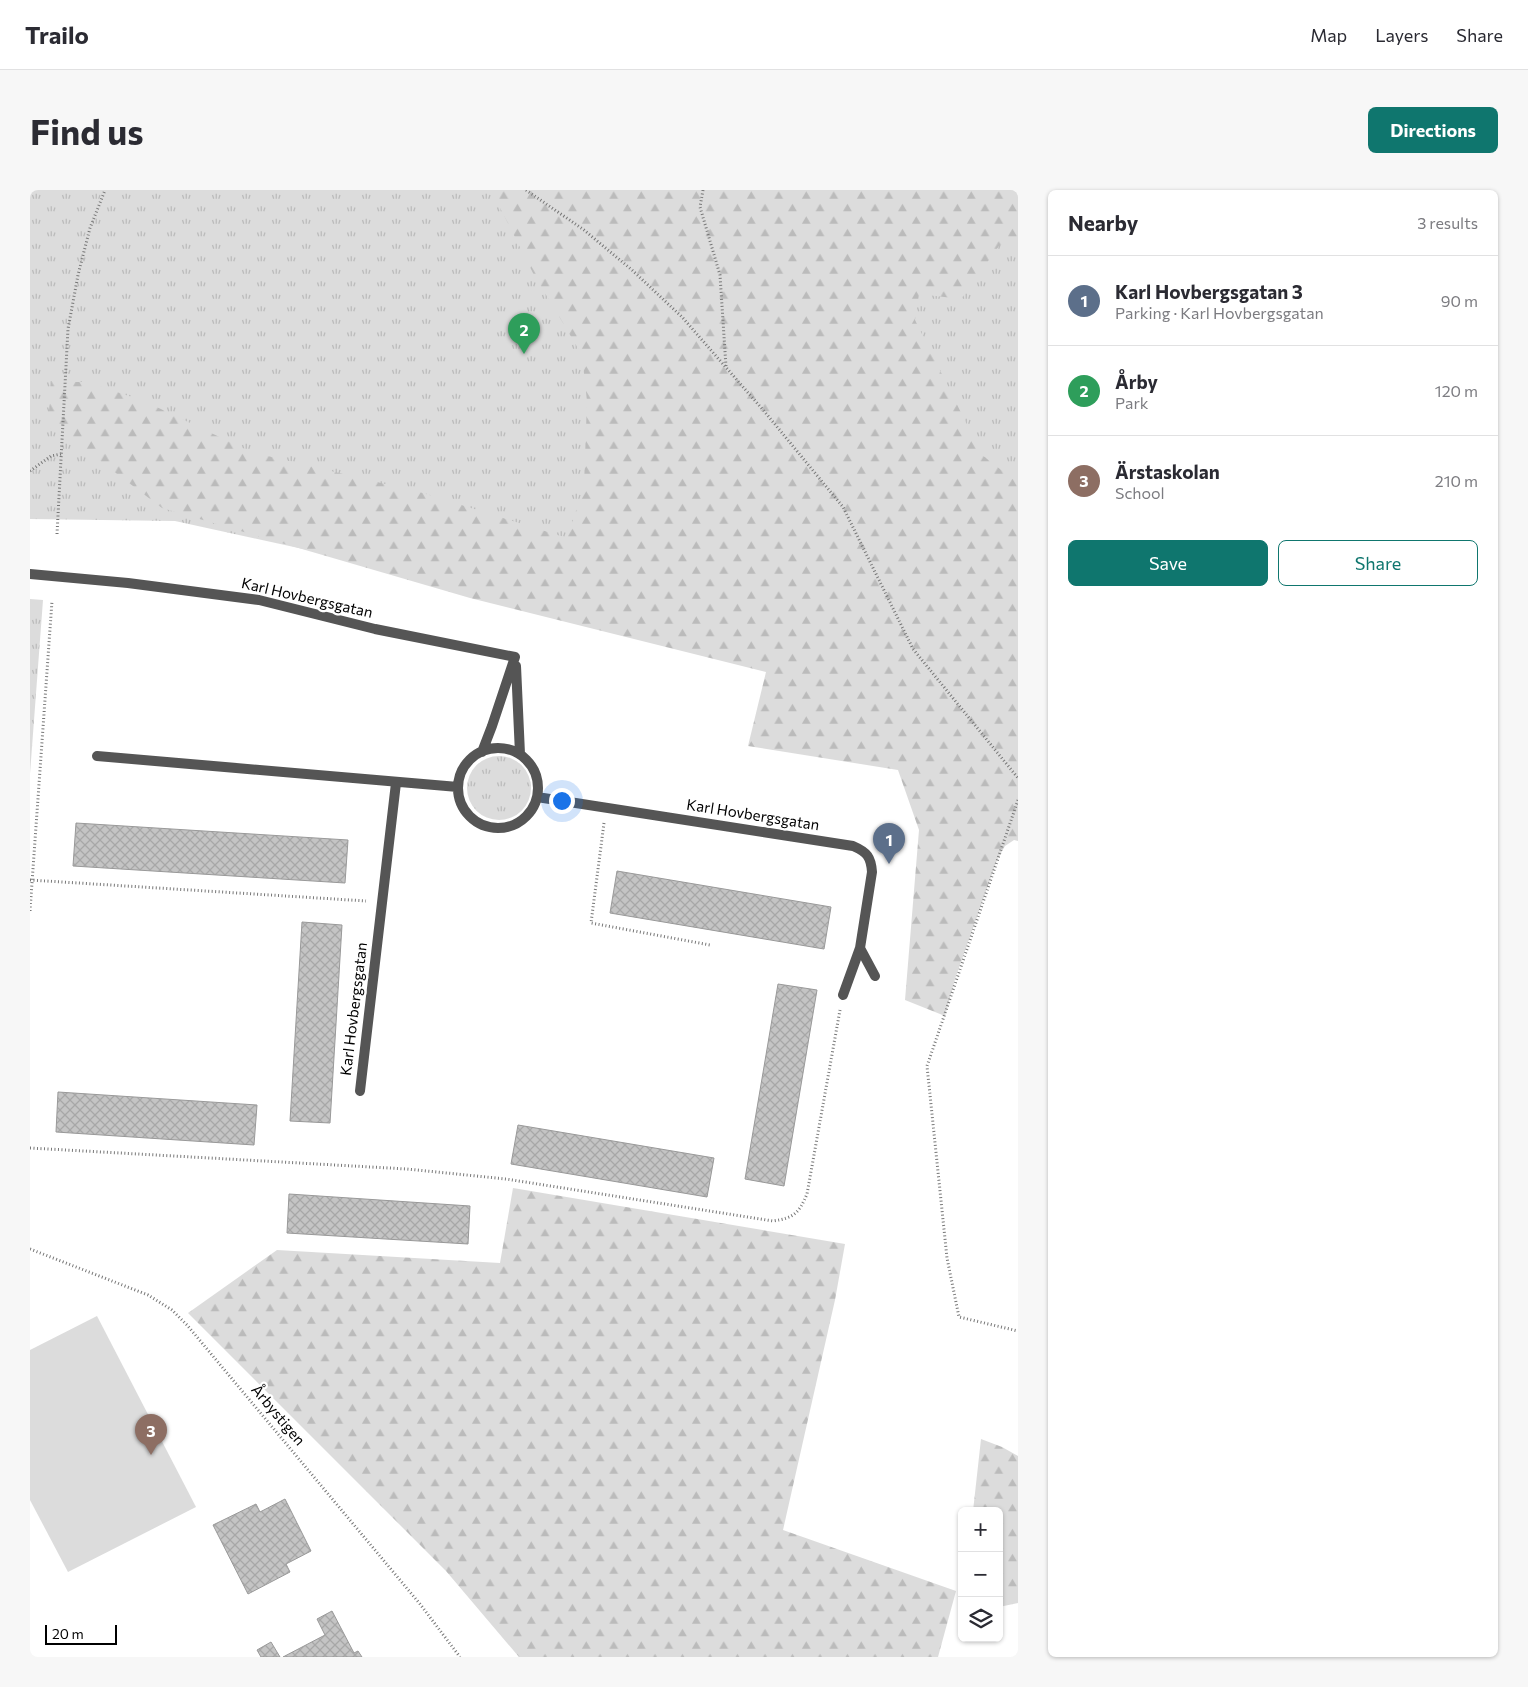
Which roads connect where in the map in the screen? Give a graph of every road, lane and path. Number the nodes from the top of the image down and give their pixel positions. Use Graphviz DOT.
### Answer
graph roads {
  1 [pos="105,190"];
  2 [pos="526,190"];
  3 [pos="703,190"];
  4 [pos="726,368"];
  5 [pos="61,454"];
  6 [pos="30,471"];
  7 [pos="57,534"];
  8 [pos="30,574"];
  9 [pos="52,601"];
  10 [pos="516,657"];
  11 [pos="482,752"];
  12 [pos="520,754"];
  13 [pos="97,756"];
  14 [pos="1018,778"];
  15 [pos="396,783"];
  16 [pos="458,787"];
  17 [pos="537,797"];
  18 [pos="1018,800"];
  19 [pos="606,807"];
  20 [pos="31,880"];
  21 [pos="382,902"];
  22 [pos="30,911"];
  23 [pos="710,944"];
  24 [pos="860,948"];
  25 [pos="875,976"];
  26 [pos="843,995"];
  27 [pos="360,1090"];
  28 [pos="30,1148"];
  29 [pos="30,1249"];
  30 [pos="1018,1331"];
  31 [pos="460,1657"];
  1 -- 5 [label="path"];
  2 -- 4 [label="path"];
  3 -- 4 [label="path"];
  4 -- 14 [label="path"];
  5 -- 6 [label="path"];
  5 -- 7 [label="path"];
  8 -- 10 [label="street, Karl Hovbergsgatan"];
  9 -- 20 [label="path"];
  10 -- 11 [label="street"];
  10 -- 12 [label="street"];
  11 -- 12 [label="street"];
  11 -- 16 [label="street"];
  12 -- 17 [label="street"];
  13 -- 15 [label="street"];
  15 -- 16 [label="street"];
  15 -- 21 [label="street, Karl Hovbergsgatan"];
  16 -- 17 [label="street"];
  17 -- 19 [label="street, Karl Hovbergsgatan"];
  18 -- 30 [label="path"];
  19 -- 23 [label="path"];
  19 -- 24 [label="street, Karl Hovbergsgatan"];
  20 -- 21 [label="path"];
  20 -- 22 [label="path"];
  21 -- 27 [label="street, Karl Hovbergsgatan"];
  24 -- 25 [label="street"];
  24 -- 26 [label="street, Karl Hovbergsgatan"];
  26 -- 28 [label="path"];
  29 -- 31 [label="path, Årbystigen"];
}
